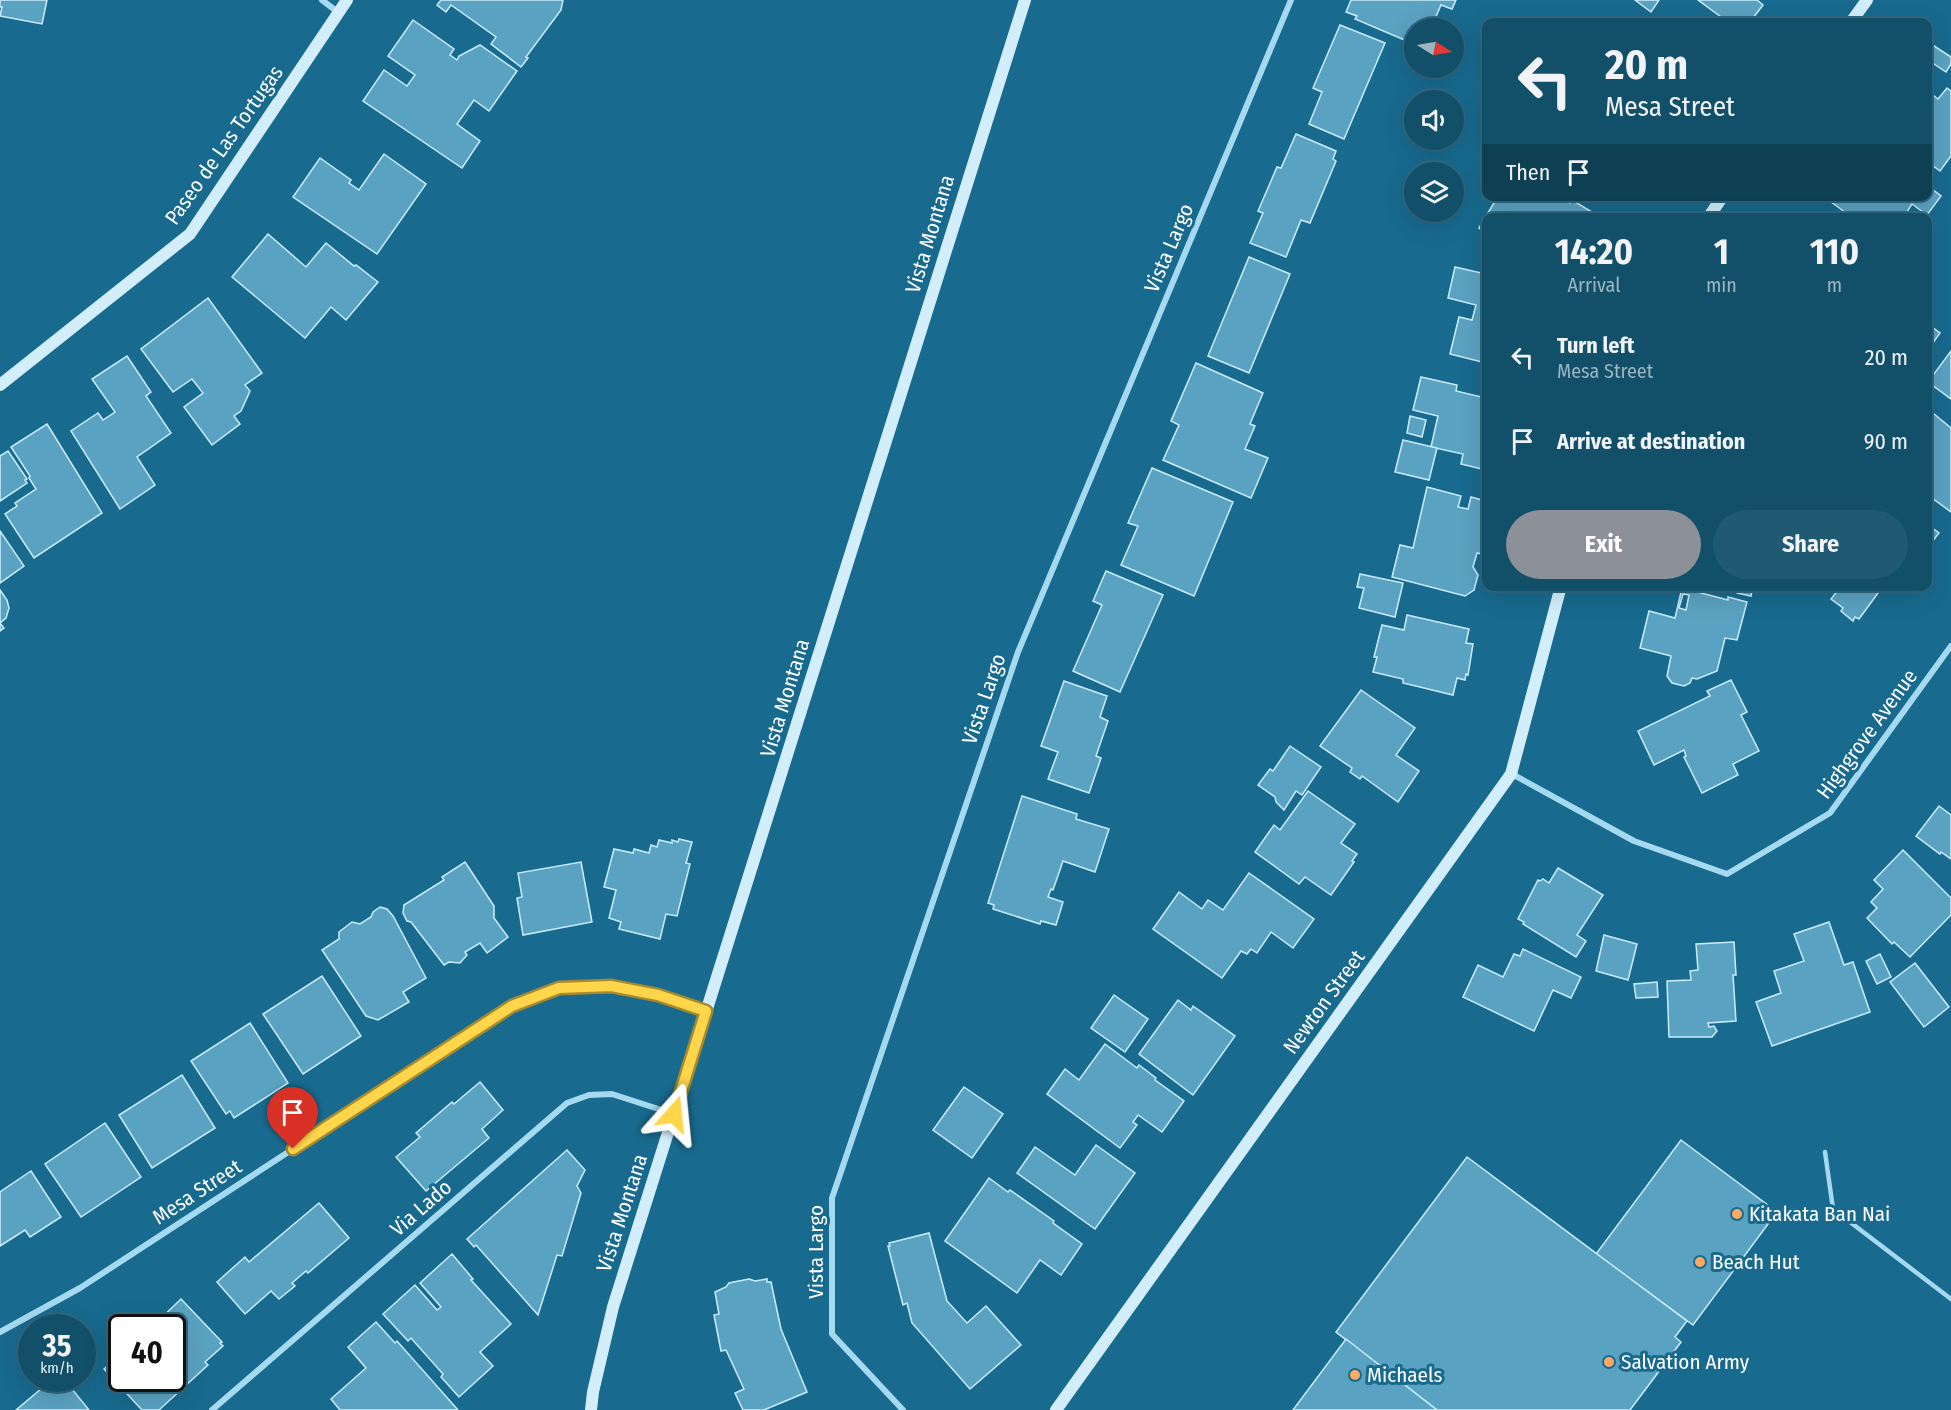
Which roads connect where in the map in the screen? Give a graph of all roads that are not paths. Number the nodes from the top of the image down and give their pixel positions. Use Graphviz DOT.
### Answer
graph roads {
  1 [pos="322,0"];
  2 [pos="347,0"];
  3 [pos="1025,0"];
  4 [pos="1291,0"];
  5 [pos="1867,0"];
  6 [pos="339,13"];
  7 [pos="1854,18"];
  8 [pos="0,385"];
  9 [pos="1560,591"];
  10 [pos="1951,646"];
  11 [pos="1511,774"];
  12 [pos="706,1011"];
  13 [pos="674,1114"];
  14 [pos="1825,1152"];
  15 [pos="1951,1299"];
  16 [pos="0,1332"];
  17 [pos="212,1410"];
  18 [pos="591,1410"];
  19 [pos="903,1410"];
  20 [pos="1056,1410"];
  1 -- 6 [label="street"];
  2 -- 6 [label="street, Paseo de Las Tortugas"];
  3 -- 12 [label="street, Vista Montana"];
  4 -- 19 [label="street, Vista Largo"];
  5 -- 7 [label="street"];
  6 -- 8 [label="street, Paseo de Las Tortugas"];
  9 -- 11 [label="street, Newton Street"];
  10 -- 11 [label="street, Highgrove Avenue"];
  11 -- 20 [label="street, Newton Street"];
  12 -- 13 [label="street, Vista Montana"];
  12 -- 16 [label="street, Mesa Street"];
  13 -- 17 [label="street, Via Lado"];
  13 -- 18 [label="street, Vista Montana"];
  14 -- 15 [label="lane"];
}
